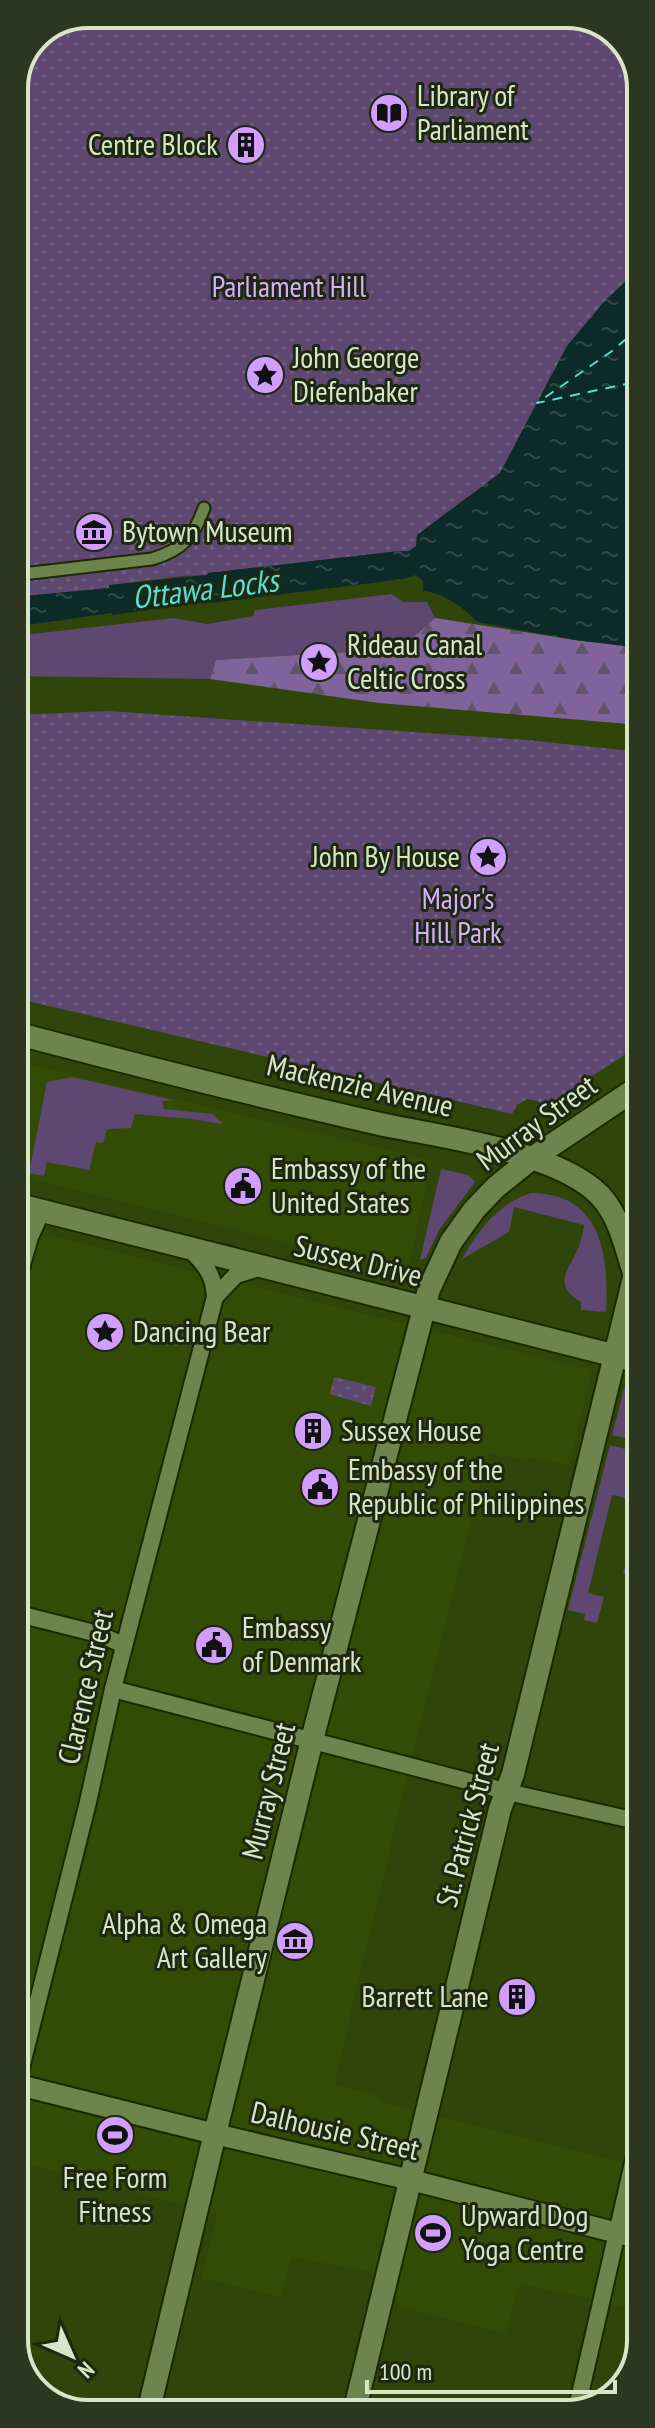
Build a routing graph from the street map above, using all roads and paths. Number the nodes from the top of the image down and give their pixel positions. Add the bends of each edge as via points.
1 (204, 508) dead end
2 (28, 573) edge
3 (28, 1036) edge
4 (627, 1095) edge
5 (531, 1159) junction
6 (28, 1207) edge
7 (42, 1211) junction
8 (28, 1244) edge
9 (627, 1246) edge
10 (190, 1249) junction
11 (262, 1267) junction
12 (215, 1297) junction
13 (423, 1309) junction
14 (627, 1310) edge
15 (614, 1355) junction
16 (627, 1358) edge
17 (28, 1616) edge
18 (124, 1645) junction
19 (113, 1689) junction
20 (312, 1740) junction
21 (507, 1791) junction
22 (627, 1819) edge
23 (28, 2039) edge
24 (28, 2089) edge
25 (215, 2134) junction
26 (411, 2180) junction
27 (627, 2187) edge
28 (616, 2233) junction
29 (627, 2236) edge
30 (579, 2399) edge
31 (151, 2400) edge
32 (357, 2400) edge

1 - 2 street via 191,535 164,556
3 - 5 main road, Mackenzie Avenue
4 - 5 main road, Murray Street
5 - 9 main road, Mackenzie Avenue via 596,1191
5 - 13 main road, Murray Street via 463,1224
6 - 7 main road, Sussex Drive
7 - 8 street
7 - 10 main road, Sussex Drive
10 - 11 main road, Sussex Drive
10 - 12 street via 212,1276
11 - 12 street via 236,1275
11 - 13 main road, Sussex Drive
12 - 18 street, Clarence Street
13 - 15 main road, Sussex Drive
13 - 20 main road, Murray Street
14 - 15 main road, St. Patrick Street
15 - 16 main road, Sussex Drive
15 - 21 main road, St. Patrick Street
17 - 18 street
18 - 19 street, Clarence Street
19 - 20 street
19 - 23 street, Clarence Street
20 - 21 street
20 - 25 main road, Murray Street
21 - 22 street
21 - 26 main road, St. Patrick Street
24 - 25 street, Dalhousie Street
25 - 26 street, Dalhousie Street
25 - 31 main road, Murray Street
26 - 28 street, Dalhousie Street
26 - 32 main road, St. Patrick Street
27 - 28 street
28 - 29 street, Dalhousie Street
28 - 30 street

